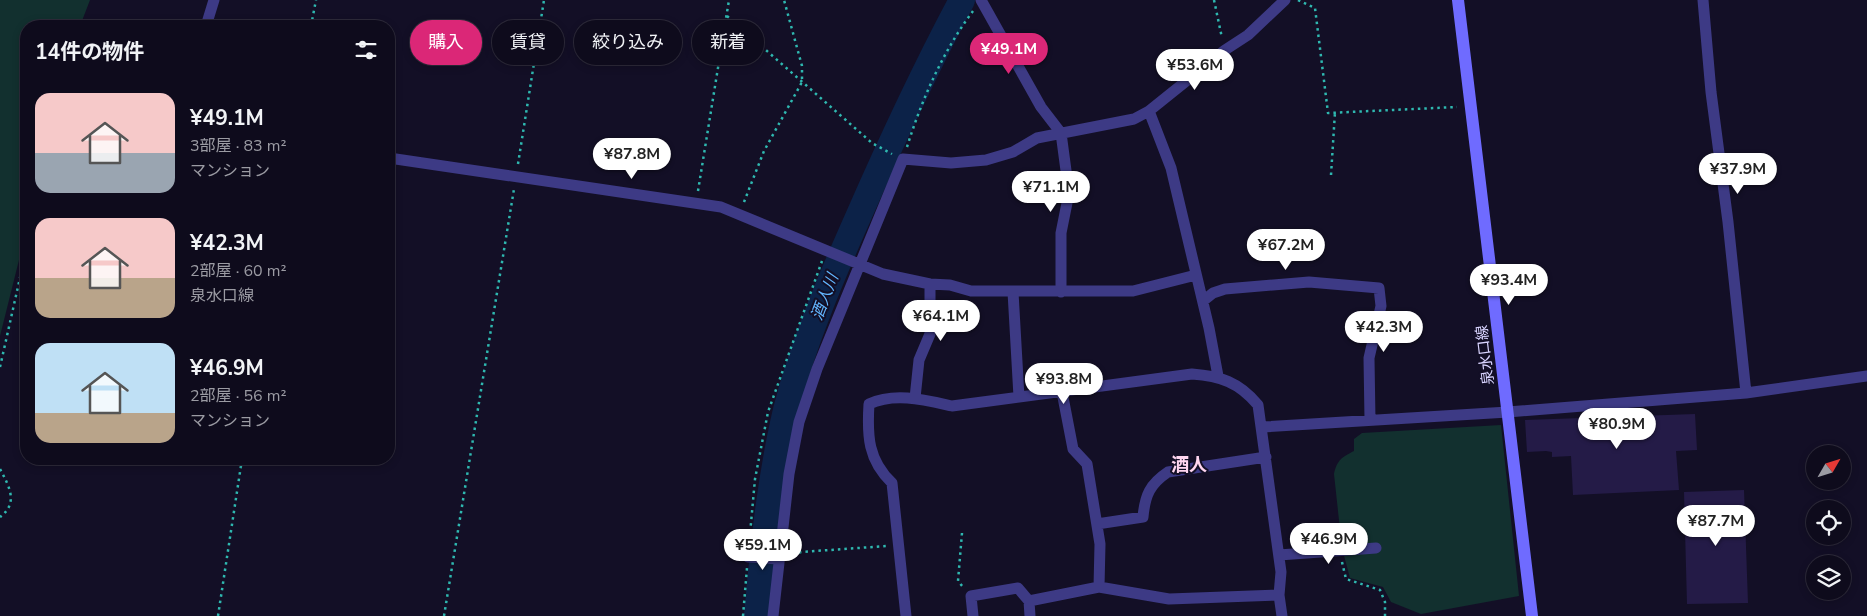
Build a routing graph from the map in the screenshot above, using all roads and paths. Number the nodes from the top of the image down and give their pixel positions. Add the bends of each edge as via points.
1 (214, 0) edge
2 (316, 0) edge
3 (544, 0) edge
4 (729, 0) edge
5 (784, 0) edge
6 (1214, 0) edge
7 (1285, 0) edge
8 (1298, 0) edge
9 (1458, 0) edge
10 (1703, 0) edge
11 (978, 3) edge
12 (727, 16) junction
13 (208, 20) edge
14 (312, 20) edge
15 (1225, 50) junction
16 (802, 82) junction
17 (1471, 106) junction
18 (1149, 111) junction
19 (1335, 112) junction
20 (1062, 133) junction
21 (395, 159) edge
22 (903, 159) junction
23 (1331, 175) dead end
24 (516, 176) junction
25 (696, 203) junction
26 (739, 213) junction
27 (826, 251) junction
28 (858, 266) junction
29 (1196, 275) junction
30 (20, 278) edge
31 (930, 284) junction
32 (1013, 292) junction
33 (1061, 292) junction
34 (1203, 301) junction
35 (0, 367) edge
36 (1218, 376) junction
37 (1867, 376) edge
38 (1062, 392) junction
39 (1746, 393) junction
40 (1019, 396) junction
41 (915, 398) junction
42 (1508, 412) junction
43 (1370, 420) junction
44 (1262, 426) junction
45 (1266, 457) junction
46 (241, 465) edge
47 (0, 469) edge
48 (0, 516) edge
49 (1097, 524) junction
50 (962, 533) dead end
51 (899, 545) junction
52 (1376, 548) dead end
53 (1340, 551) junction
54 (1279, 556) junction
55 (748, 557) junction
56 (779, 559) junction
57 (1098, 587) junction
58 (971, 596) junction
59 (1279, 596) junction
60 (1029, 601) junction
61 (218, 616) edge
62 (444, 616) edge
63 (449, 616) edge
64 (743, 616) edge
65 (773, 616) edge
66 (906, 616) edge
67 (973, 616) edge
68 (1030, 616) edge
69 (1282, 616) edge
70 (1385, 616) edge
71 (1532, 616) edge

1 - 13 street
2 - 14 path
3 - 24 path
4 - 12 path
5 - 16 path via 802,66
6 - 15 path
7 - 15 street via 1248,35
8 - 19 path via 1315,8 1328,113
9 - 17 main road, 泉水口線
10 - 39 street
11 - 20 street via 1041,107
11 - 22 path via 961,27 919,108
12 - 16 path
12 - 25 path
15 - 18 street
16 - 22 path via 872,143
16 - 26 path via 764,151
17 - 19 path
17 - 42 main road, 泉水口線
18 - 20 street via 1134,119
18 - 29 street via 1171,168
19 - 23 path
20 - 22 street via 1037,138 1013,152 986,160 951,163
20 - 33 street via 1069,194 1060,233
21 - 24 street
22 - 28 street
24 - 25 street
24 - 62 path
25 - 26 street
26 - 27 street
27 - 28 street
27 - 55 path via 768,412 755,479
28 - 31 street
28 - 56 street via 799,422
29 - 33 street via 1133,291
29 - 34 street
30 - 35 path
31 - 32 street via 972,291
31 - 41 street via 930,334 918,360
32 - 33 street
32 - 40 street
34 - 36 street
34 - 43 street via 1224,289 1309,282 1379,288 1381,306 1369,358
36 - 38 street via 1192,374
36 - 44 street via 1246,391 1258,405
37 - 39 street
38 - 40 street
38 - 49 street via 1073,449 1087,464
39 - 42 street
40 - 41 street via 952,406
41 - 51 street via 880,399 869,404 868,430 872,455 880,472 892,483
42 - 43 street
42 - 71 main road, 泉水口線
43 - 44 street
44 - 45 street
45 - 49 street via 1168,472 1154,481 1144,505 1143,517
45 - 54 street
46 - 61 path
47 - 48 path via 12,498 9,508
49 - 57 street via 1100,544
50 - 58 path via 958,581
51 - 56 path via 801,552
51 - 66 street
52 - 53 street
53 - 54 street
53 - 70 path via 1346,579 1380,590 1385,602
54 - 59 street
55 - 56 street
55 - 64 path
56 - 65 street
57 - 59 street via 1169,599
57 - 60 street
58 - 60 street via 1018,588
58 - 67 street
59 - 69 street
60 - 68 street
62 - 63 path

